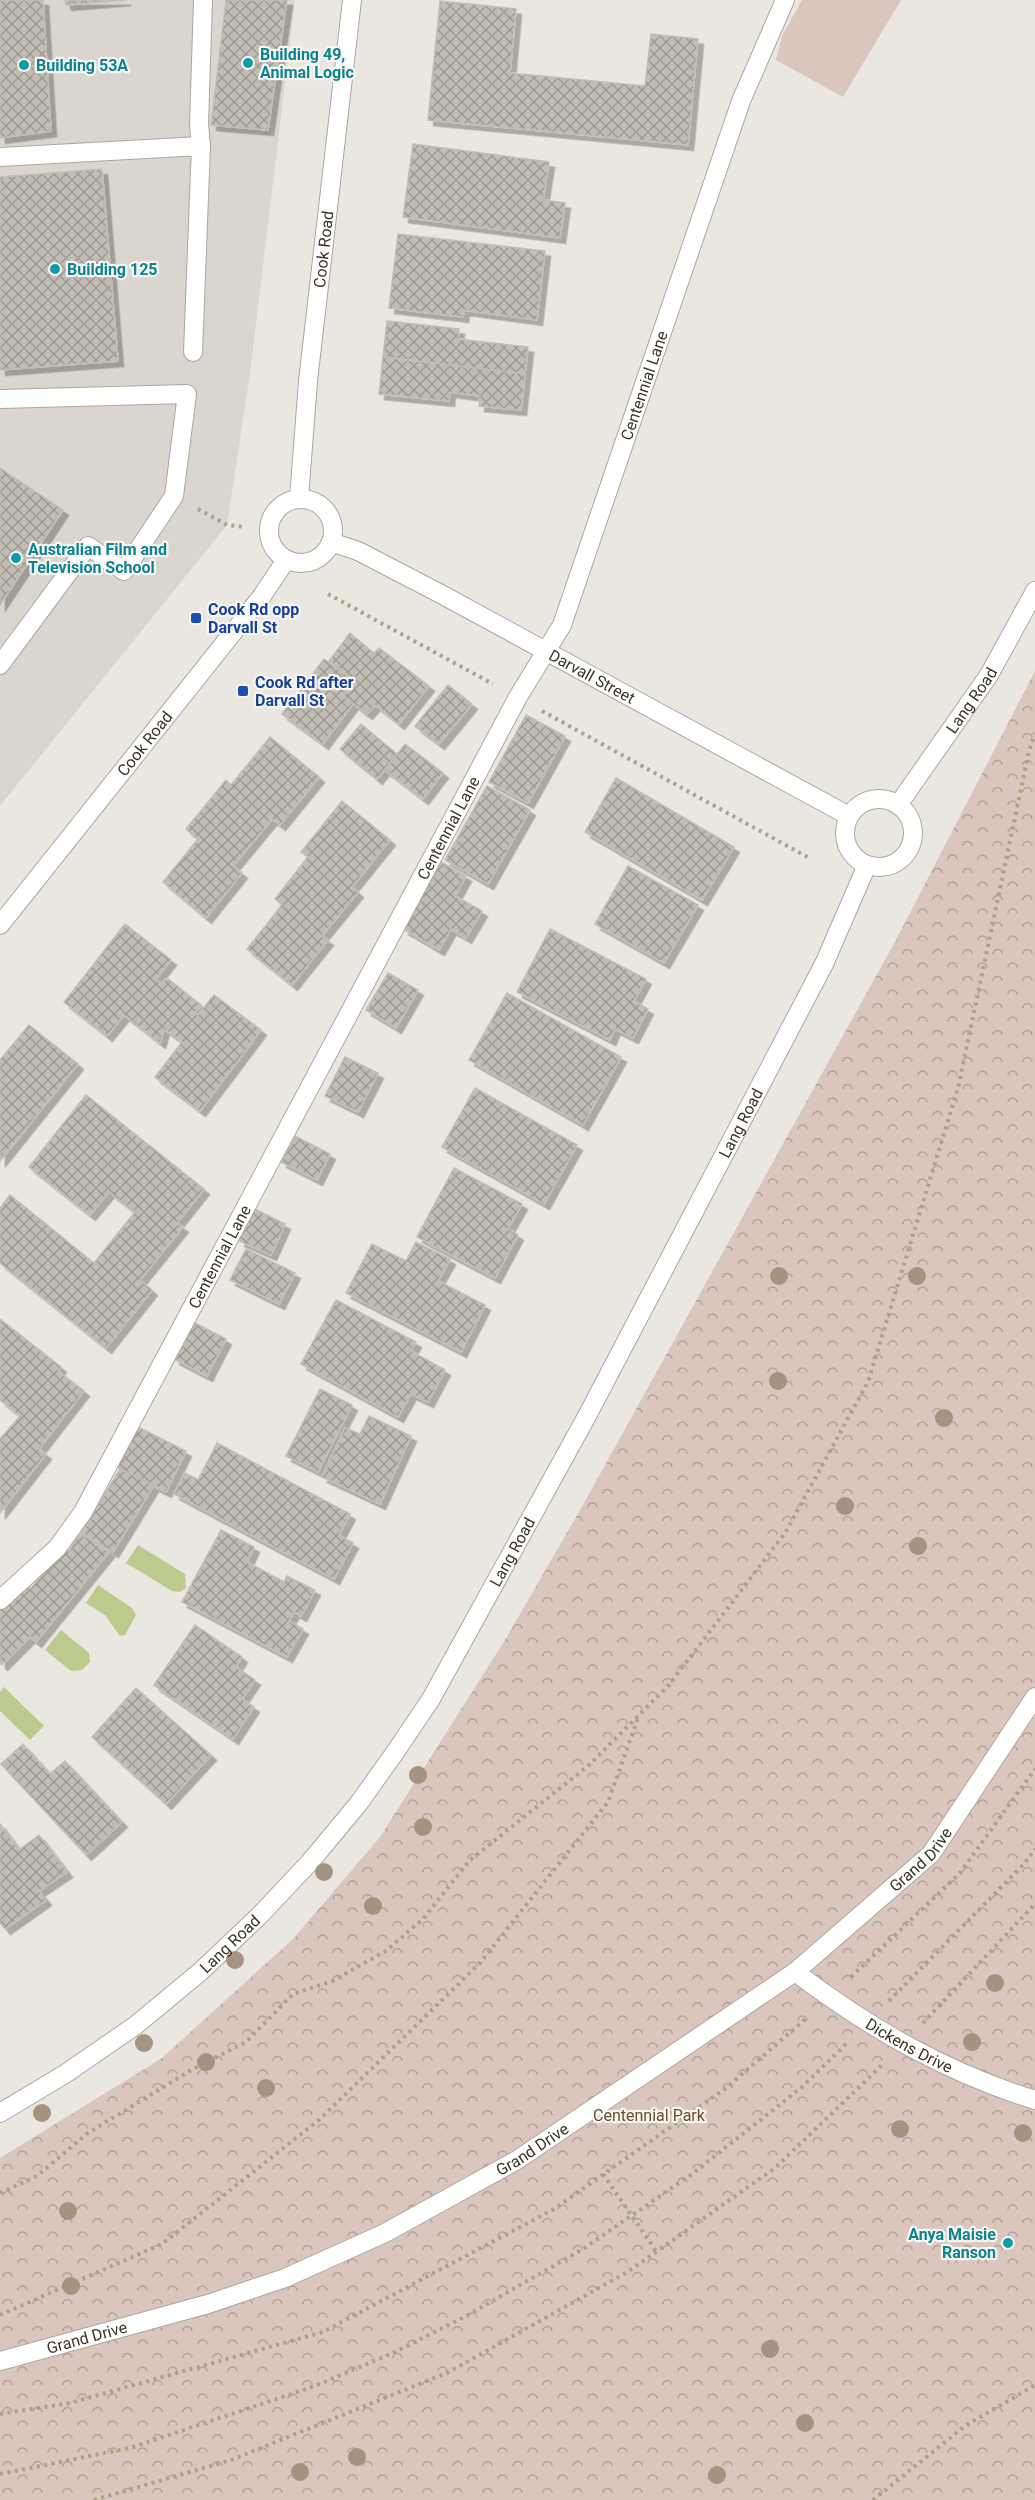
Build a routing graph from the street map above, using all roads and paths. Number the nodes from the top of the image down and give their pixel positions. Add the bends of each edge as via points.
1 (203, 0) edge
2 (352, 0) edge
3 (785, 0) edge
4 (201, 146) junction
5 (0, 157) edge
6 (193, 352) dead end
7 (0, 399) edge
8 (174, 496) junction
9 (299, 498) junction
10 (245, 527) dead end
11 (331, 542) junction
12 (286, 560) junction
13 (1035, 591) edge
14 (328, 594) dead end
15 (545, 651) junction
16 (0, 665) edge
17 (518, 697) junction
18 (1035, 733) edge
19 (898, 805) junction
20 (849, 816) junction
21 (811, 859) dead end
22 (867, 865) junction
23 (0, 925) edge
24 (0, 1600) edge
25 (1035, 1697) edge
26 (639, 1715) junction
27 (1035, 1849) edge
28 (1035, 1904) edge
29 (795, 1972) junction
30 (868, 2023) junction
31 (904, 2044) junction
32 (1035, 2100) edge
33 (0, 2112) edge
34 (603, 2174) dead end
35 (0, 2193) edge
36 (631, 2216) junction
37 (656, 2251) junction
38 (0, 2315) edge
39 (0, 2361) edge
40 (1035, 2385) edge
41 (0, 2474) edge
42 (94, 2500) edge
43 (873, 2500) edge

1 - 4 street
2 - 9 street, Cook Road via 308,381
3 - 15 street, Centennial Lane via 741,101 562,625
4 - 5 street
4 - 6 street
7 - 8 street via 186,394
8 - 10 path via 227,525
8 - 16 street via 124,571 88,546
9 - 11 street via 317,503 330,515
9 - 12 street via 280,507 269,524 272,545
11 - 12 street via 318,559 307,563
11 - 15 street, Darvall Street via 358,551
12 - 23 street, Cook Road via 262,596
13 - 19 street, Lang Road via 989,675
14 - 17 path
15 - 17 street, Centennial Lane
15 - 20 street, Darvall Street
17 - 21 path
17 - 24 street, Centennial Lane via 83,1512 57,1548
18 - 26 path via 958,1088 868,1382 785,1533 669,1685
19 - 20 street via 877,799 866,801
19 - 22 street via 911,822 912,843 889,866
20 - 22 street via 845,825 847,845 851,854
22 - 33 street, Lang Road via 824,964 587,1416 431,1699 396,1751 310,1862 200,1972 136,2025 65,2074
25 - 29 street, Grand Drive via 931,1854
26 - 35 path via 588,1766 470,1860 423,1919 387,1950 333,1981 293,1994 246,2042 193,2069 88,2133 37,2176
26 - 38 path via 608,1802 601,1811 480,1963 319,2120 162,2244
27 - 30 path
28 - 31 path
29 - 30 street, Dickens Drive
29 - 39 street, Grand Drive via 517,2160 385,2233 285,2278 219,2300
30 - 31 street, Dickens Drive
30 - 36 path via 801,2088 692,2174
31 - 32 street, Dickens Drive via 937,2064 986,2085
31 - 37 path via 775,2169
34 - 36 path
36 - 37 path
36 - 41 path via 583,2249 466,2316 315,2386 130,2448
37 - 42 path via 629,2271 449,2372 231,2460
40 - 43 path via 966,2426

